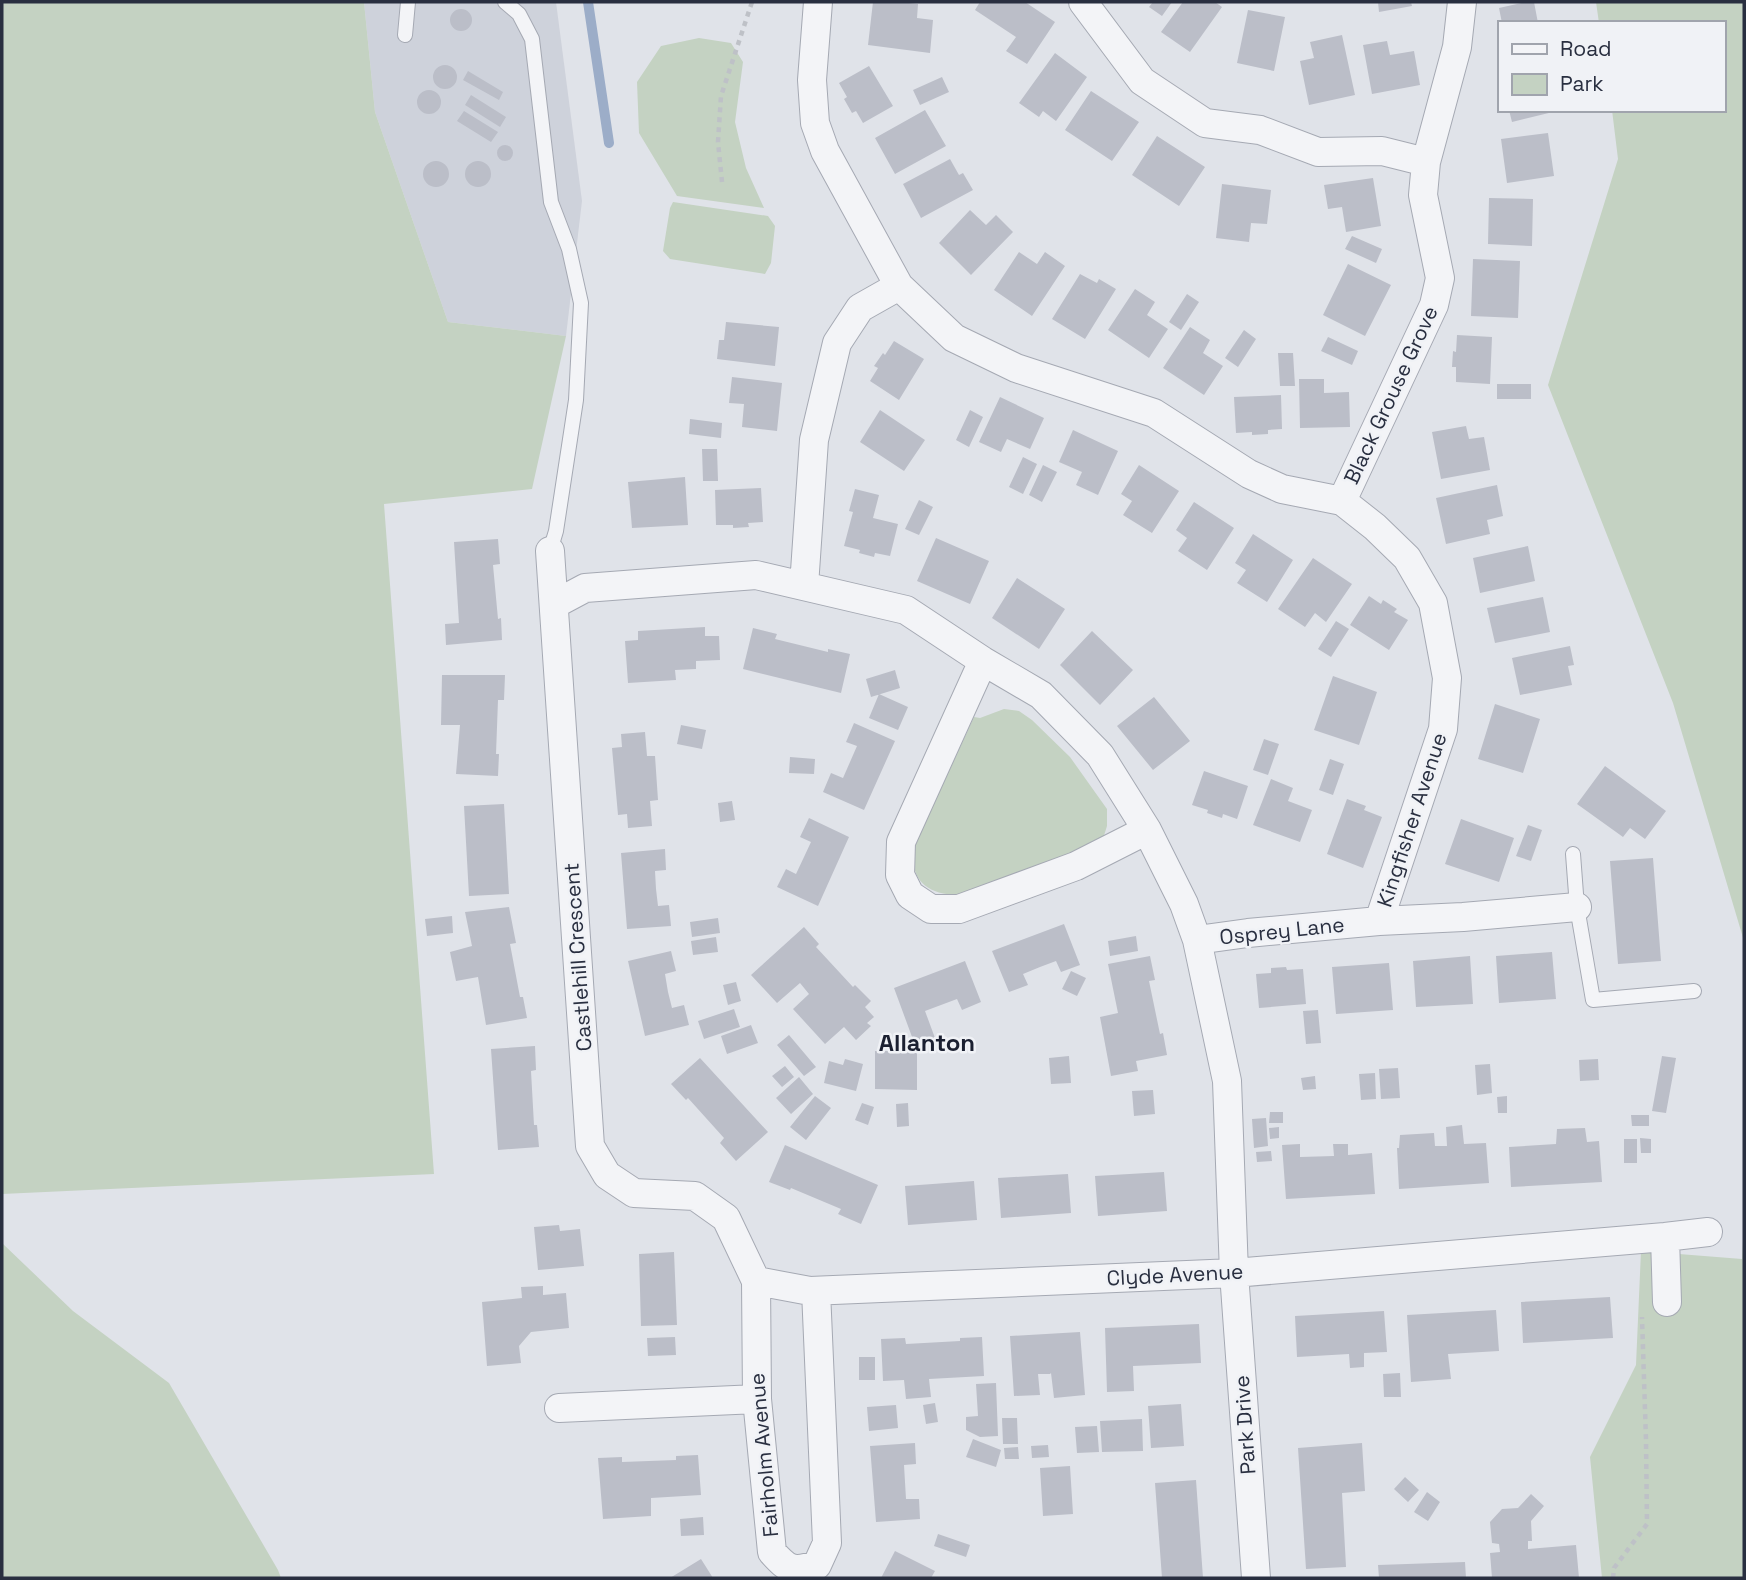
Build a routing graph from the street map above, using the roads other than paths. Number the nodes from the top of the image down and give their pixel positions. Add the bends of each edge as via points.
1 (408, 2) edge
2 (505, 2) edge
3 (818, 2) edge
4 (1083, 2) edge
5 (1462, 2) edge
6 (405, 35) dead end
7 (1426, 162) junction
8 (899, 286) junction
9 (1342, 501) junction
10 (551, 551) joint
11 (804, 586) junction
12 (555, 604) junction
13 (983, 661) junction
14 (1147, 830) junction
15 (1573, 853) dead end
16 (1577, 907) junction
17 (1379, 921) junction
18 (1197, 940) junction
19 (1694, 991) dead end
20 (1708, 1232) dead end
21 (1665, 1237) junction
22 (1234, 1273) junction
23 (756, 1281) junction
24 (816, 1291) junction
25 (1654, 1304) road end
26 (757, 1399) junction
27 (559, 1408) dead end
28 (1256, 1578) edge

1 - 6 lane
2 - 10 lane via 519,14 533,39 551,202 569,249 581,303 576,400
3 - 8 street, Kingfisher Avenue via 812,80 815,123 825,151
4 - 7 street via 1142,81 1205,123 1260,130 1318,152 1382,150
5 - 7 street, Black Grouse Grove via 1457,47
7 - 9 street, Black Grouse Grove via 1423,195 1440,278 1434,305
8 - 9 street, Kingfisher Avenue via 954,338 1016,368 1154,413 1249,474 1282,489
8 - 11 street via 860,308 837,343 814,440
9 - 17 street, Kingfisher Avenue via 1407,558 1433,603 1447,678 1443,729
10 - 12 street, Castlehill Crescent
11 - 12 street via 756,575 585,588
11 - 13 street via 906,610
12 - 23 street, Castlehill Crescent via 590,1146 607,1175 635,1193 695,1196 726,1218
13 - 14 street via 1041,695 1100,755
13 - 14 street via 901,842 900,875 910,895 931,909 959,909 1076,866
14 - 18 street
15 - 16 lane
16 - 17 street, Osprey Lane
16 - 19 lane via 1593,1000
17 - 18 street, Osprey Lane
18 - 22 street via 1227,1081
20 - 21 street, Clyde Avenue
21 - 22 street, Clyde Avenue
21 - 25 street
22 - 24 street, Clyde Avenue
22 - 28 street, Park Drive
23 - 24 street, Clyde Avenue
23 - 26 street, Fairholm Avenue
24 - 26 street, Fairholm Avenue via 827,1543 817,1565 797,1571 772,1552
26 - 27 street

